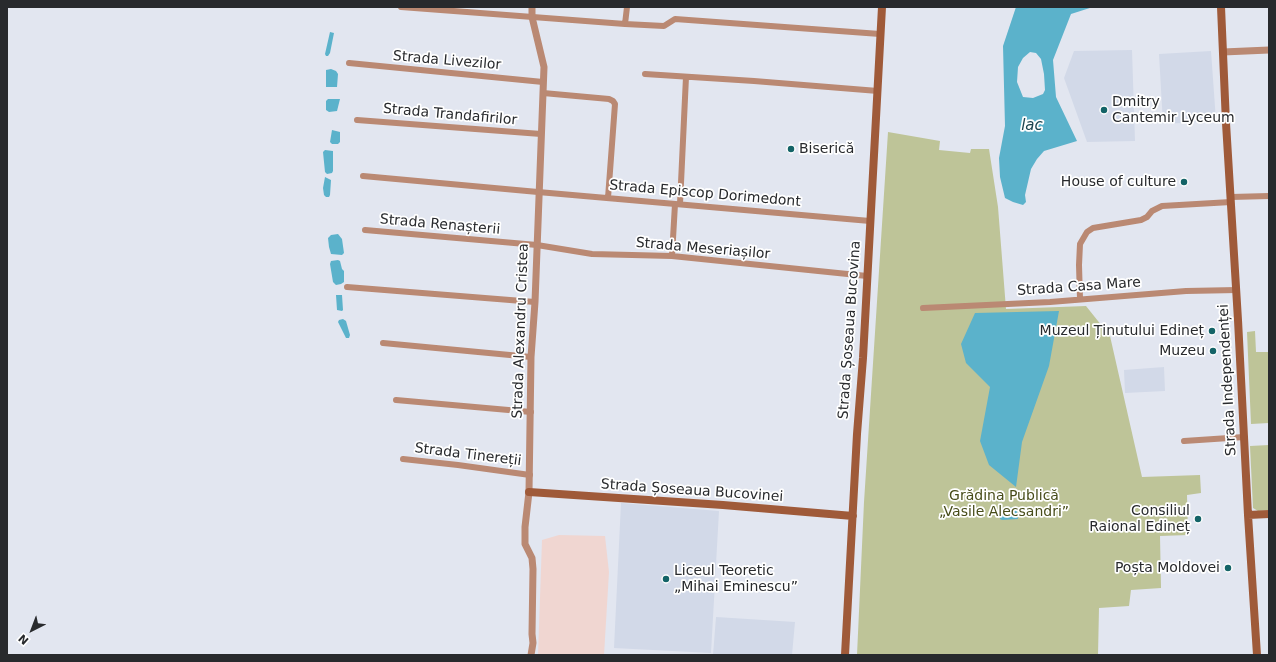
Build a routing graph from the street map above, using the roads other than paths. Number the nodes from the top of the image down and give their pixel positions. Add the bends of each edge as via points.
1 (401, 7) edge
2 (532, 7) edge
3 (627, 7) edge
4 (882, 7) edge
5 (1221, 7) edge
6 (532, 17) junction
7 (625, 24) junction
8 (880, 34) junction
9 (1269, 50) edge
10 (1223, 52) junction
11 (349, 63) dead end
12 (645, 74) dead end
13 (686, 77) junction
14 (543, 82) junction
15 (878, 91) junction
16 (543, 93) junction
17 (357, 120) dead end
18 (541, 134) junction
19 (363, 176) dead end
20 (538, 192) junction
21 (1269, 196) edge
22 (608, 198) junction
23 (1231, 200) junction
24 (678, 204) junction
25 (870, 220) junction
26 (365, 230) dead end
27 (537, 245) junction
28 (672, 256) junction
29 (867, 276) junction
30 (347, 287) dead end
31 (1237, 290) junction
32 (1080, 299) junction
33 (535, 302) junction
34 (923, 308) dead end
35 (383, 343) dead end
36 (531, 357) junction
37 (396, 400) dead end
38 (531, 412) junction
39 (1244, 437) junction
40 (1184, 441) dead end
41 (403, 459) dead end
42 (530, 475) junction
43 (529, 492) junction
44 (1269, 514) edge
45 (1248, 515) junction
46 (853, 516) junction
47 (531, 655) edge
48 (846, 655) edge
49 (1257, 655) edge

1 - 6 street
2 - 6 street, Strada Alexandru Cristea
3 - 7 street
4 - 8 main road, Strada Șoseaua Bucovina
5 - 10 main road, Strada Independenței
6 - 7 street
6 - 14 street, Strada Alexandru Cristea via 544,67
7 - 8 street via 664,26 675,19
8 - 15 main road, Strada Șoseaua Bucovina
9 - 10 street
10 - 23 main road, Strada Independenței
11 - 14 street, Strada Livezilor
12 - 13 street
13 - 15 street
13 - 24 street
14 - 16 street, Strada Alexandru Cristea
15 - 25 main road, Strada Șoseaua Bucovina
16 - 18 street, Strada Alexandru Cristea
16 - 22 street via 609,99 615,104
17 - 18 street, Strada Trandafirilor
18 - 20 street, Strada Alexandru Cristea
19 - 20 street, Strada Episcop Dorimedont
20 - 22 street, Strada Episcop Dorimedont
20 - 27 street, Strada Alexandru Cristea
21 - 23 street
22 - 24 street, Strada Episcop Dorimedont
23 - 31 main road, Strada Independenței
23 - 32 street via 1162,206 1141,220 1093,228 1087,232 1080,244
24 - 25 street, Strada Episcop Dorimedont
24 - 28 street
25 - 29 main road, Strada Șoseaua Bucovina
26 - 27 street, Strada Renașterii
27 - 28 street, Strada Meseriașilor via 592,254
27 - 33 street, Strada Alexandru Cristea
28 - 29 street, Strada Meseriașilor
29 - 46 main road, Strada Șoseaua Bucovina
30 - 33 street
31 - 32 street, Strada Casa Mare
31 - 39 main road, Strada Independenței
32 - 34 street, Strada Casa Mare
33 - 36 street, Strada Alexandru Cristea
35 - 36 street
36 - 38 street, Strada Alexandru Cristea
37 - 38 street
38 - 42 street, Strada Alexandru Cristea
39 - 40 street
39 - 45 main road, Strada Independenței
41 - 42 street, Strada Tinereții
42 - 43 street, Strada Alexandru Cristea
43 - 46 main road, Strada Șoseaua Bucovinei
43 - 47 street, Strada Alexandru Cristea via 524,527 525,544 532,558 533,569
44 - 45 main road
45 - 49 main road, Strada Independenței
46 - 48 main road, Strada Șoseaua Bucovina

